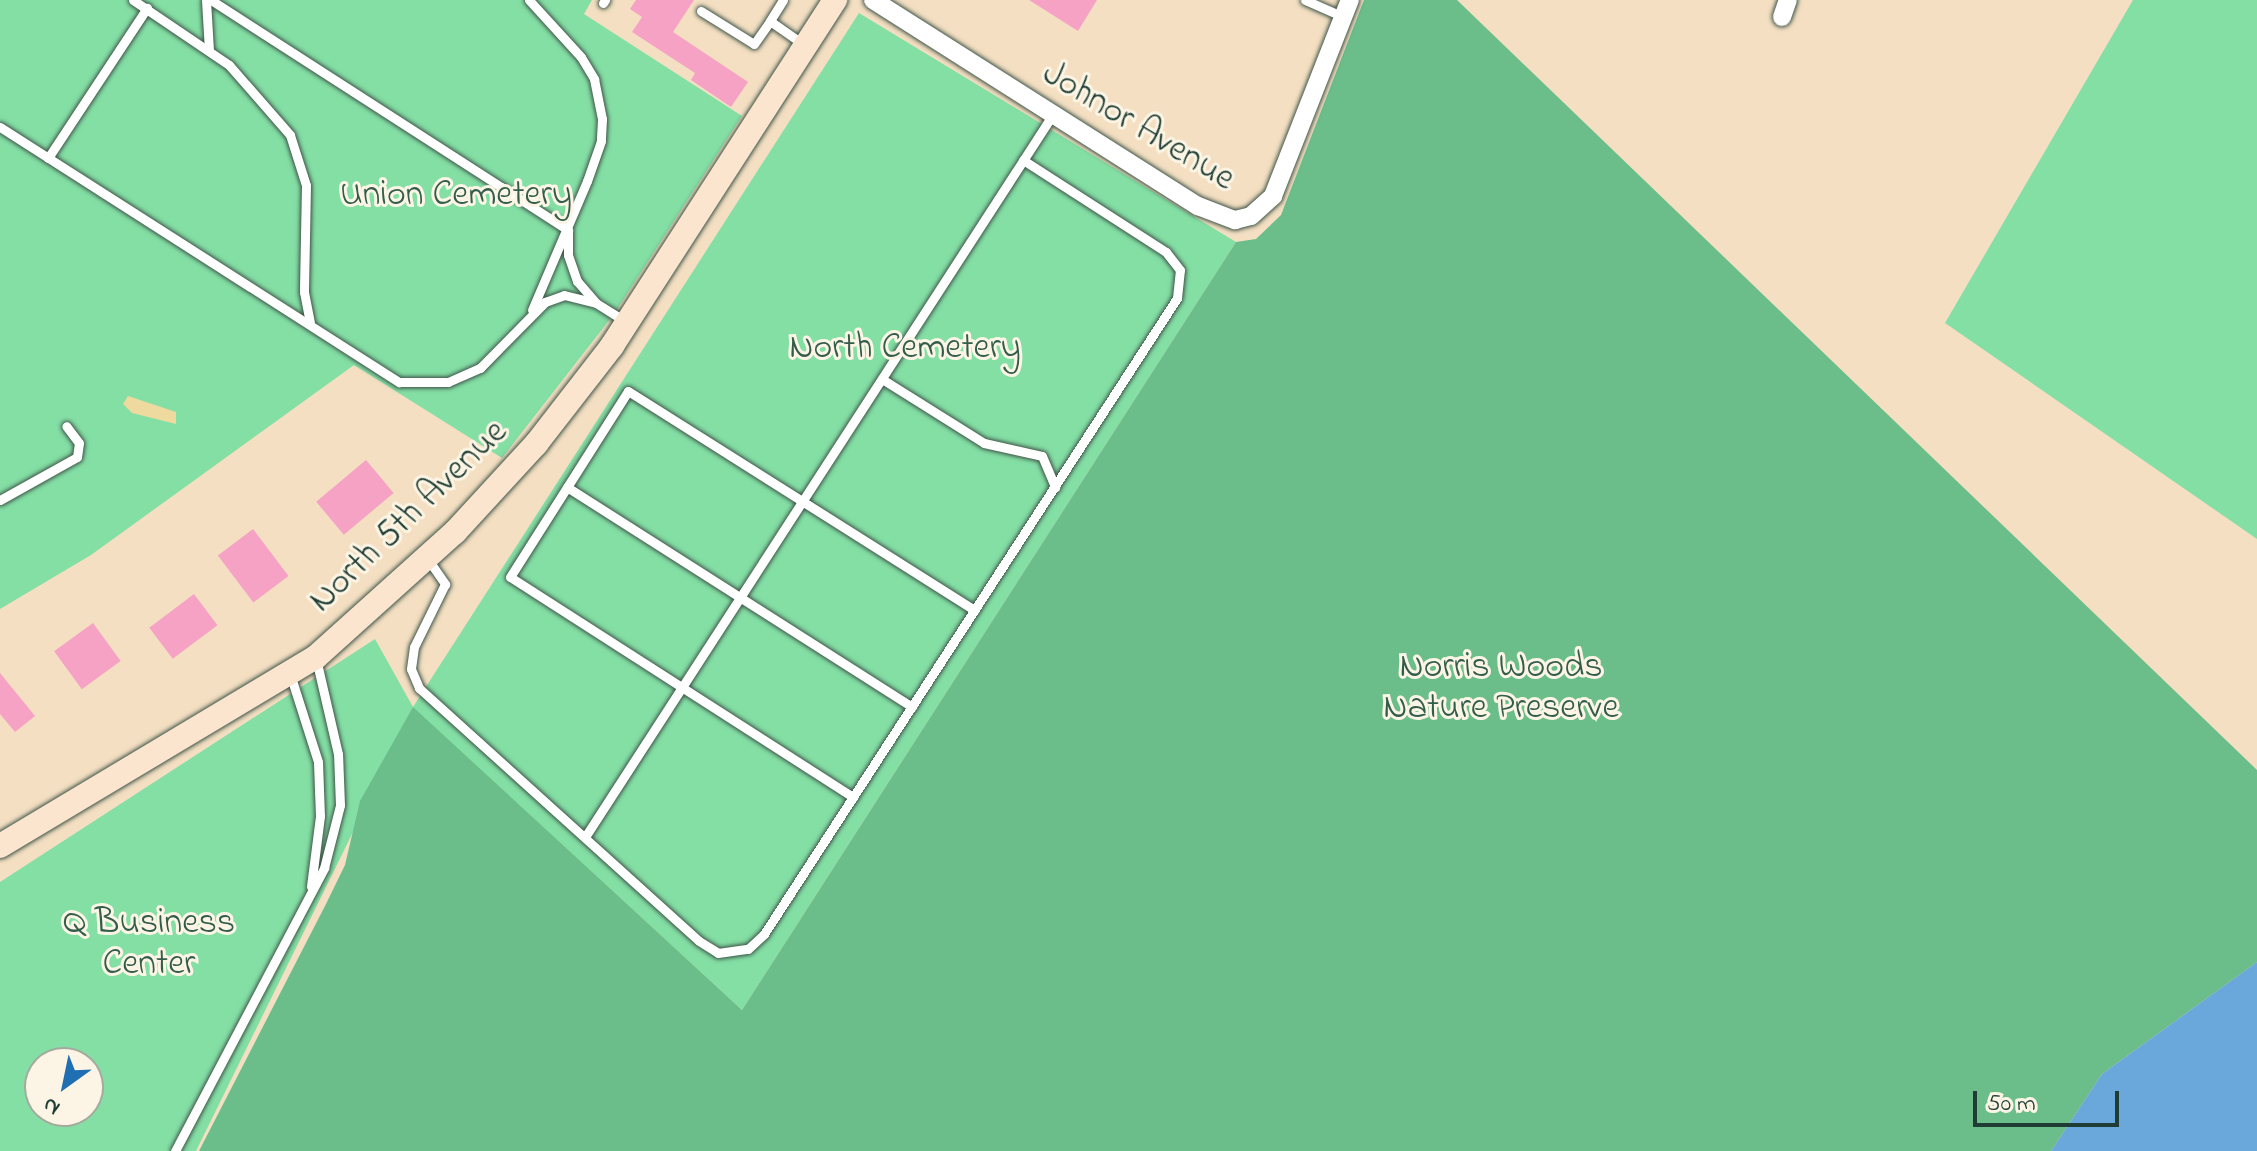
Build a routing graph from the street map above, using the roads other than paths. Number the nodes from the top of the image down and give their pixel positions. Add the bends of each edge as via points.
1 (133, 0) edge
2 (208, 0) edge
3 (529, 0) edge
4 (783, 0) edge
5 (835, 0) edge
6 (873, 0) edge
7 (1305, 0) edge
8 (147, 8) junction
9 (1347, 9) edge
10 (701, 11) dead end
11 (770, 21) junction
12 (806, 46) junction
13 (209, 50) junction
14 (1053, 114) junction
15 (0, 127) edge
16 (48, 158) junction
17 (1023, 160) junction
18 (568, 230) junction
19 (596, 303) junction
20 (532, 310) junction
21 (310, 322) junction
22 (627, 322) junction
23 (882, 379) junction
24 (66, 426) dead end
25 (567, 487) junction
26 (1055, 487) junction
27 (0, 500) edge
28 (803, 500) junction
29 (427, 558) junction
30 (740, 597) junction
31 (975, 610) junction
32 (316, 657) junction
33 (290, 673) junction
34 (683, 686) junction
35 (912, 707) junction
36 (853, 797) junction
37 (585, 837) junction
38 (0, 846) edge
39 (310, 894) junction
40 (175, 1151) edge

1 - 8 lane
2 - 13 lane
2 - 18 lane
3 - 18 lane via 574,46 599,98 601,141
4 - 11 lane
5 - 12 main road, North 5th Avenue
6 - 14 street, Johnor Avenue
7 - 9 lane
8 - 13 lane
8 - 16 lane
9 - 14 street, Johnor Avenue via 1280,181 1264,208 1251,216 1218,217
10 - 11 lane via 754,44
11 - 12 lane
12 - 22 main road, North 5th Avenue
13 - 21 lane via 279,118 303,166 304,292
14 - 17 lane
15 - 16 lane
16 - 21 lane
17 - 23 lane
17 - 26 lane via 1166,252 1180,270 1171,310
18 - 19 lane via 571,266
18 - 20 lane
19 - 20 lane via 564,295
19 - 22 lane
20 - 21 lane via 480,368 432,384 383,376 333,344
22 - 29 main road, North 5th Avenue via 536,444
23 - 26 lane via 984,443 1042,456
23 - 28 lane
24 - 27 lane via 79,443 77,457
25 - 28 lane via 628,391
25 - 30 lane
25 - 34 lane via 510,577
26 - 31 lane
28 - 30 lane
28 - 31 lane
29 - 32 main road, North 5th Avenue
29 - 37 lane via 443,578 445,590 414,647 414,680
30 - 34 lane
30 - 35 lane
31 - 35 lane
32 - 33 main road, North 5th Avenue
32 - 39 lane via 338,754 340,805 324,868
33 - 38 main road, North 5th Avenue
33 - 39 lane via 318,762 320,816
34 - 36 lane
34 - 37 lane
35 - 36 lane
36 - 37 lane via 764,934 739,954 718,953 699,941
39 - 40 lane

